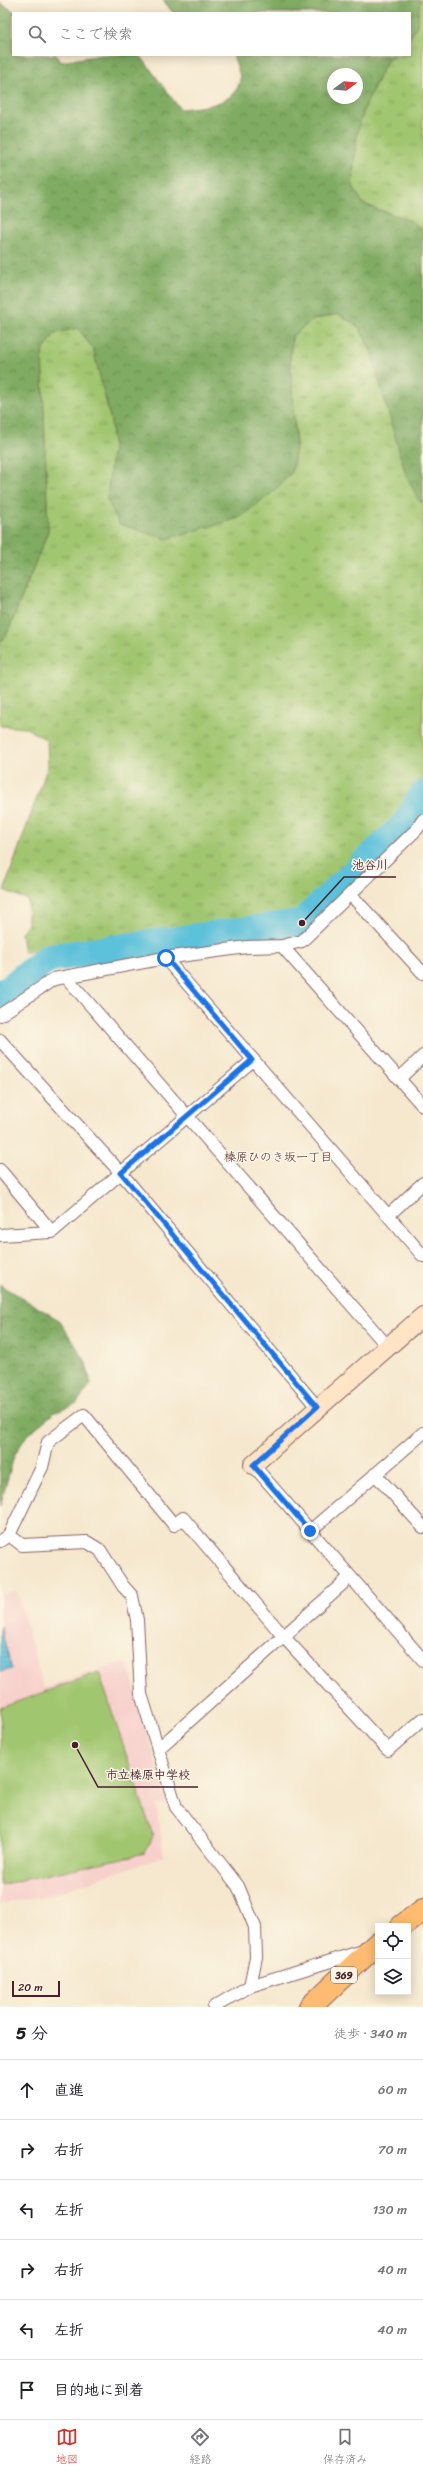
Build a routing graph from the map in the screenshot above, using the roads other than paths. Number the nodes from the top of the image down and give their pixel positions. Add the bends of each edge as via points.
1 (421, 828) edge
2 (351, 894) junction
3 (282, 946) junction
4 (166, 958) junction
5 (423, 973) edge
6 (66, 977) junction
7 (0, 1015) edge
8 (0, 1040) edge
9 (423, 1056) edge
10 (252, 1060) junction
11 (400, 1078) junction
12 (423, 1106) edge
13 (189, 1117) junction
14 (0, 1170) edge
15 (121, 1173) junction
16 (423, 1183) edge
17 (388, 1215) junction
18 (52, 1232) junction
19 (0, 1235) edge
20 (423, 1256) edge
21 (423, 1316) edge
22 (388, 1347) junction
23 (317, 1407) junction
24 (423, 1433) edge
25 (253, 1465) joint
26 (375, 1474) junction
27 (423, 1527) edge
28 (310, 1531) junction
29 (5, 1538) edge
30 (350, 1577) junction
31 (284, 1637) junction
32 (423, 1660) edge
33 (423, 1719) edge
34 (158, 1749) junction
35 (423, 1910) edge
36 (406, 1923) edge
37 (374, 1946) edge
38 (250, 1986) junction
39 (214, 2007) edge
40 (310, 2007) edge

1 - 2 street
2 - 3 street via 302,942
2 - 5 street
3 - 4 street via 247,947
3 - 11 street
4 - 6 street
4 - 10 street
6 - 7 street via 54,979
6 - 13 street
8 - 15 street
9 - 11 street
10 - 13 street
10 - 17 street
11 - 12 street
13 - 15 street
13 - 22 street
14 - 18 street
15 - 18 street
15 - 23 street
16 - 17 street
17 - 20 street
18 - 19 street
21 - 22 street
22 - 23 street
23 - 25 street
24 - 26 street
25 - 28 street
26 - 27 street
26 - 28 street
28 - 30 street
29 - 31 street via 42,1467 48,1442 84,1415 174,1526 183,1518
29 - 34 street via 22,1545 87,1542 100,1550 132,1596 137,1620 141,1694
30 - 31 street
30 - 32 street
31 - 33 street via 388,1750
31 - 34 street
34 - 38 street via 176,1807 238,1886 255,1927 256,1957
35 - 36 highway
37 - 38 street
37 - 40 highway, 369
38 - 39 street

